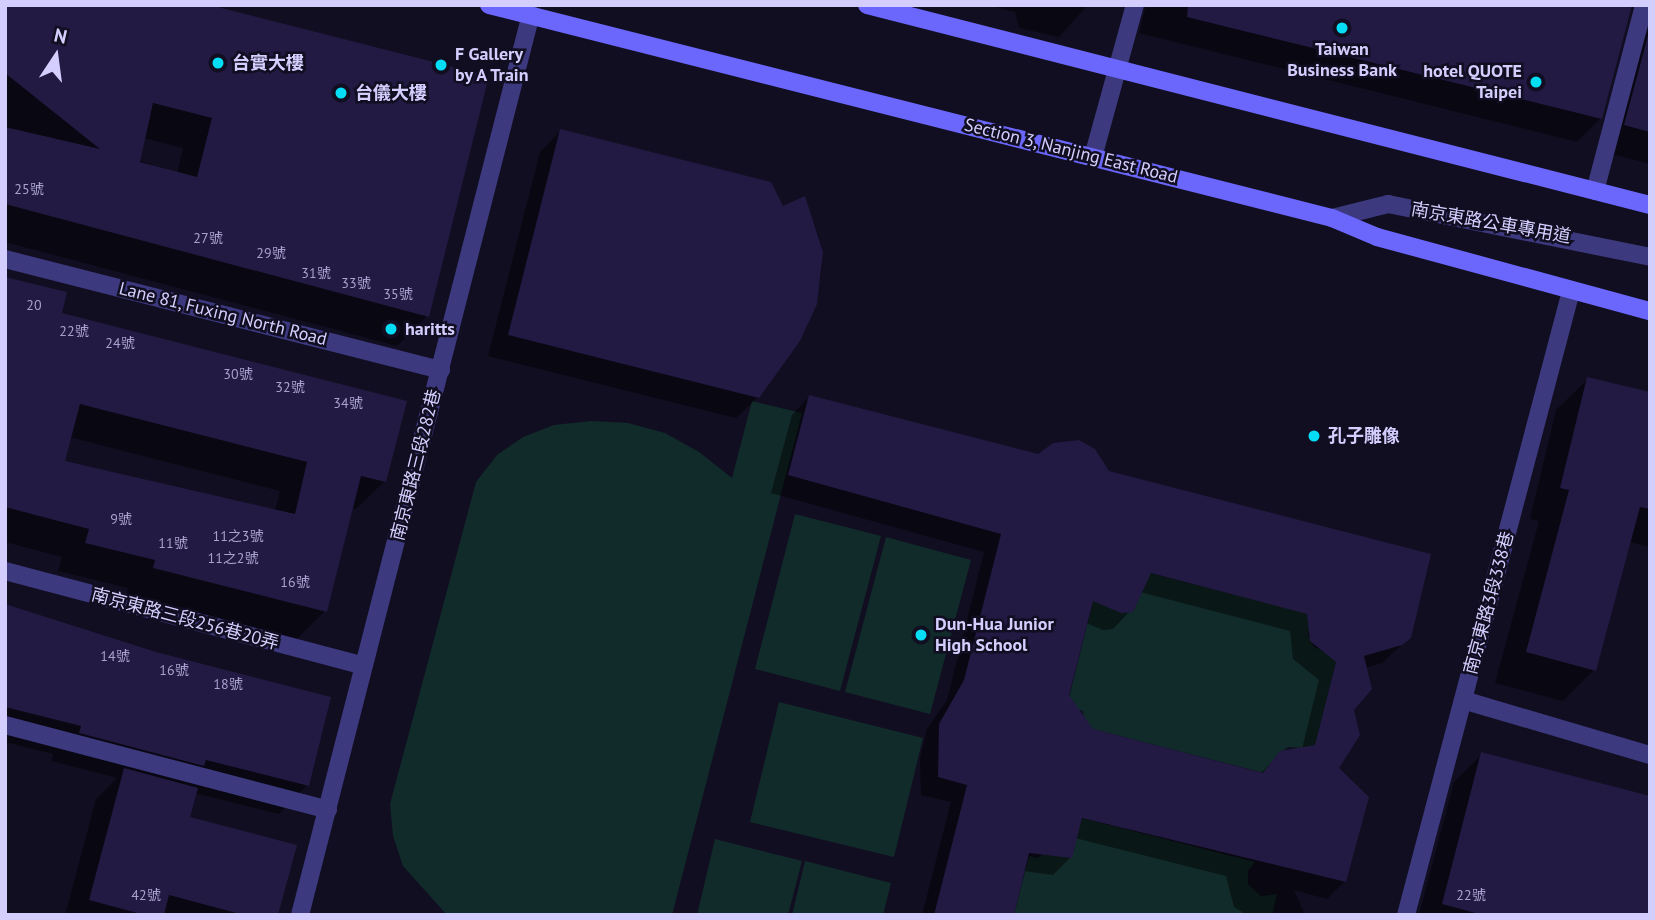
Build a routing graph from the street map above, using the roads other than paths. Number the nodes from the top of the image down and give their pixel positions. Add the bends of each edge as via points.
1 (489, 5) edge
2 (867, 5) edge
3 (1135, 5) edge
4 (1643, 5) edge
5 (531, 14) junction
6 (1118, 69) junction
7 (1093, 157) junction
8 (1595, 191) junction
9 (1650, 205) edge
10 (1332, 218) junction
11 (1650, 257) edge
12 (5, 259) edge
13 (1571, 290) junction
14 (1650, 311) edge
15 (440, 370) junction
16 (5, 571) edge
17 (364, 667) junction
18 (1464, 700) junction
19 (5, 724) edge
20 (1650, 755) edge
21 (328, 810) junction
22 (300, 915) edge
23 (1406, 915) edge

1 - 5 main road, Section 3, Nanjing East Road
2 - 6 main road
3 - 6 street
4 - 8 street
5 - 7 main road, Section 3, Nanjing East Road
5 - 15 street, 南京東路三段282巷
6 - 7 street
6 - 8 main road
7 - 10 main road, Section 3, Nanjing East Road
8 - 9 main road
10 - 11 street, 南京東路公車專用道 via 1388,204
10 - 13 main road, Section 3, Nanjing East Road via 1377,237
12 - 15 street, Lane 81, Fuxing North Road
13 - 14 main road, Section 3, Nanjing East Road
13 - 18 street, 南京東路3段338巷
15 - 17 street, 南京東路三段282巷
16 - 17 street, 南京東路三段256巷20弄
17 - 21 street, 南京東路三段282巷
18 - 20 street
18 - 23 street, 南京東路3段338巷
19 - 21 street
21 - 22 street, 南京東路三段282巷

